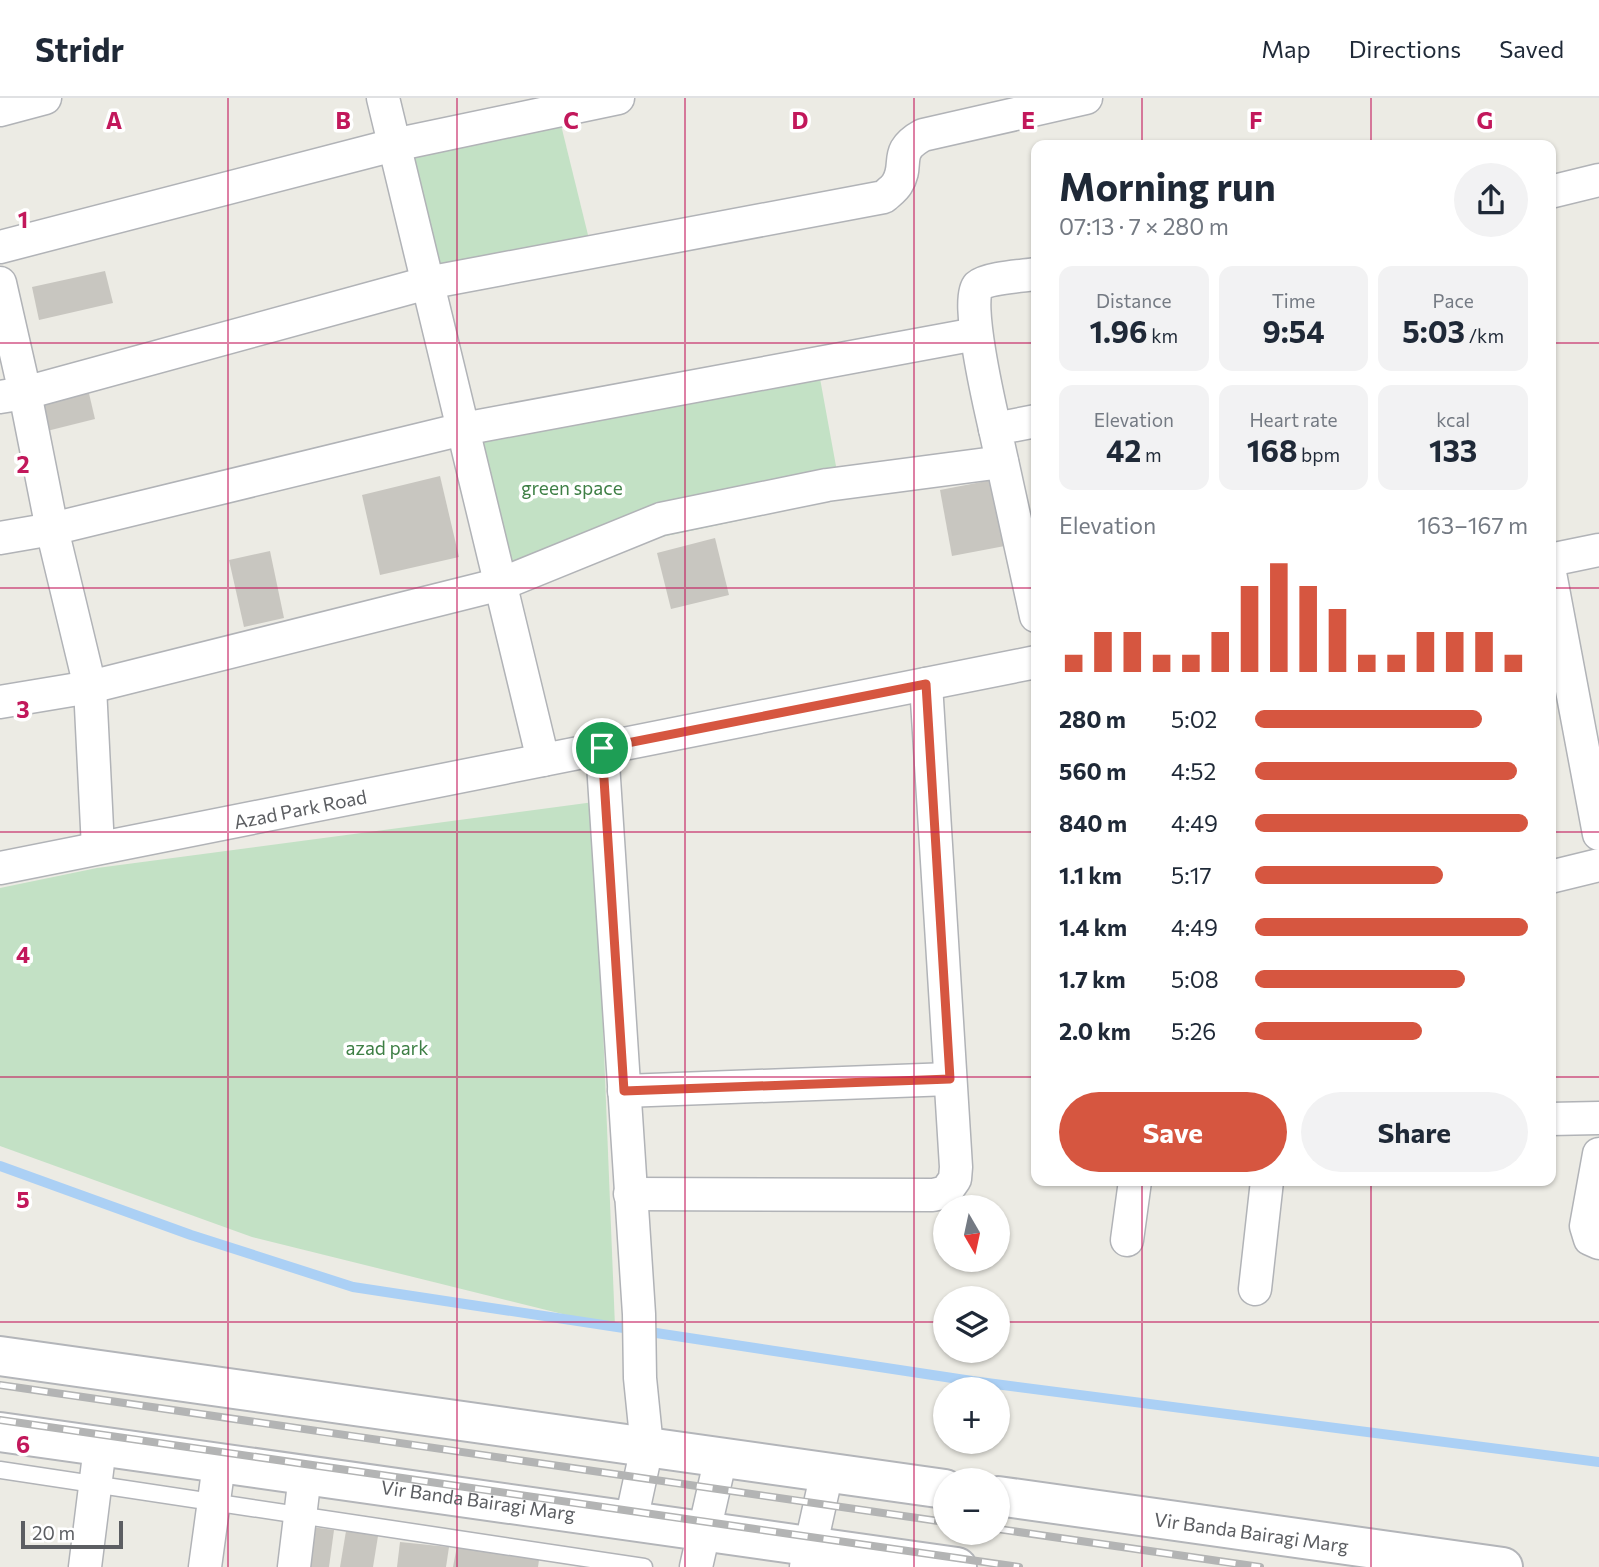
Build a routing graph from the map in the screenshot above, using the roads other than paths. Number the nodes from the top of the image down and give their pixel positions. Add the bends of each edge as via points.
1 (46, 98) edge
2 (383, 98) edge
3 (618, 98) edge
4 (1086, 98) edge
5 (0, 110) edge
6 (394, 145) junction
7 (1599, 180) edge
8 (1556, 191) edge
9 (0, 247) edge
10 (1031, 275) edge
11 (0, 283) edge
12 (427, 283) junction
13 (976, 334) junction
14 (13, 395) edge
15 (1031, 422) edge
16 (463, 429) junction
17 (995, 429) junction
18 (1002, 462) junction
19 (52, 529) junction
20 (0, 538) edge
21 (1599, 550) edge
22 (1556, 559) edge
23 (501, 584) junction
24 (1031, 593) edge
25 (1556, 605) edge
26 (1031, 663) edge
27 (926, 684) junction
28 (90, 687) junction
29 (0, 702) edge
30 (602, 748) junction
31 (543, 760) junction
32 (1599, 834) edge
33 (98, 848) junction
34 (1599, 865) edge
35 (0, 868) edge
36 (1556, 876) edge
37 (950, 1079) junction
38 (624, 1091) junction
39 (1599, 1118) edge
40 (1556, 1119) edge
41 (1599, 1154) edge
42 (1134, 1186) edge
43 (1266, 1186) edge
44 (630, 1194) junction
45 (1127, 1240) dead end
46 (1599, 1243) edge
47 (1255, 1289) dead end
48 (0, 1356) edge
49 (0, 1432) edge
50 (100, 1447) junction
51 (647, 1447) junction
52 (721, 1457) junction
53 (219, 1464) junction
54 (0, 1470) edge
55 (827, 1472) junction
56 (305, 1475) junction
57 (95, 1484) junction
58 (933, 1487) edge
59 (1010, 1498) edge
60 (214, 1502) junction
61 (300, 1515) junction
62 (631, 1521) junction
63 (700, 1549) edge
64 (809, 1557) edge
65 (85, 1567) edge
66 (205, 1567) edge
67 (294, 1567) edge
68 (644, 1567) edge
69 (957, 1567) edge
70 (1503, 1567) edge

1 - 5 street
2 - 6 street
3 - 6 street
4 - 12 street via 923,135 904,150 898,183 884,197
6 - 9 street
6 - 12 street
7 - 8 street
10 - 13 street via 984,282 976,288
11 - 14 street
12 - 14 street
12 - 16 street
13 - 16 street
13 - 17 street
14 - 19 street
15 - 17 street
16 - 19 street
16 - 23 street
17 - 18 street
18 - 23 street via 827,485 661,519
18 - 24 street
19 - 20 street
19 - 28 street
21 - 22 street
23 - 28 street
23 - 31 street
25 - 32 street
26 - 27 street, Azad Park Road
27 - 30 street, Azad Park Road
27 - 37 street
28 - 29 street
28 - 33 street
30 - 31 street, Azad Park Road
30 - 38 street
31 - 33 street, Azad Park Road
33 - 35 street, Azad Park Road
34 - 36 street
37 - 38 street
37 - 44 street via 956,1167 955,1179 946,1192
38 - 44 street
39 - 40 street
41 - 46 street via 1586,1226 1590,1239
42 - 45 street
43 - 47 street
44 - 51 street
48 - 51 main road
49 - 50 main road, Vir Banda Bairagi Marg
50 - 53 main road, Vir Banda Bairagi Marg
50 - 57 street
51 - 52 main road
51 - 62 street
52 - 55 main road
52 - 63 street
53 - 56 main road, Vir Banda Bairagi Marg
53 - 60 street
54 - 57 lane
55 - 58 main road
55 - 64 street
56 - 61 street
56 - 62 main road, Vir Banda Bairagi Marg
57 - 60 lane
57 - 65 street
59 - 70 main road, Vir Banda Bairagi Marg
60 - 61 lane
60 - 66 street
61 - 67 street
61 - 68 lane
62 - 63 main road, Vir Banda Bairagi Marg
63 - 64 main road, Vir Banda Bairagi Marg
64 - 69 main road, Vir Banda Bairagi Marg

